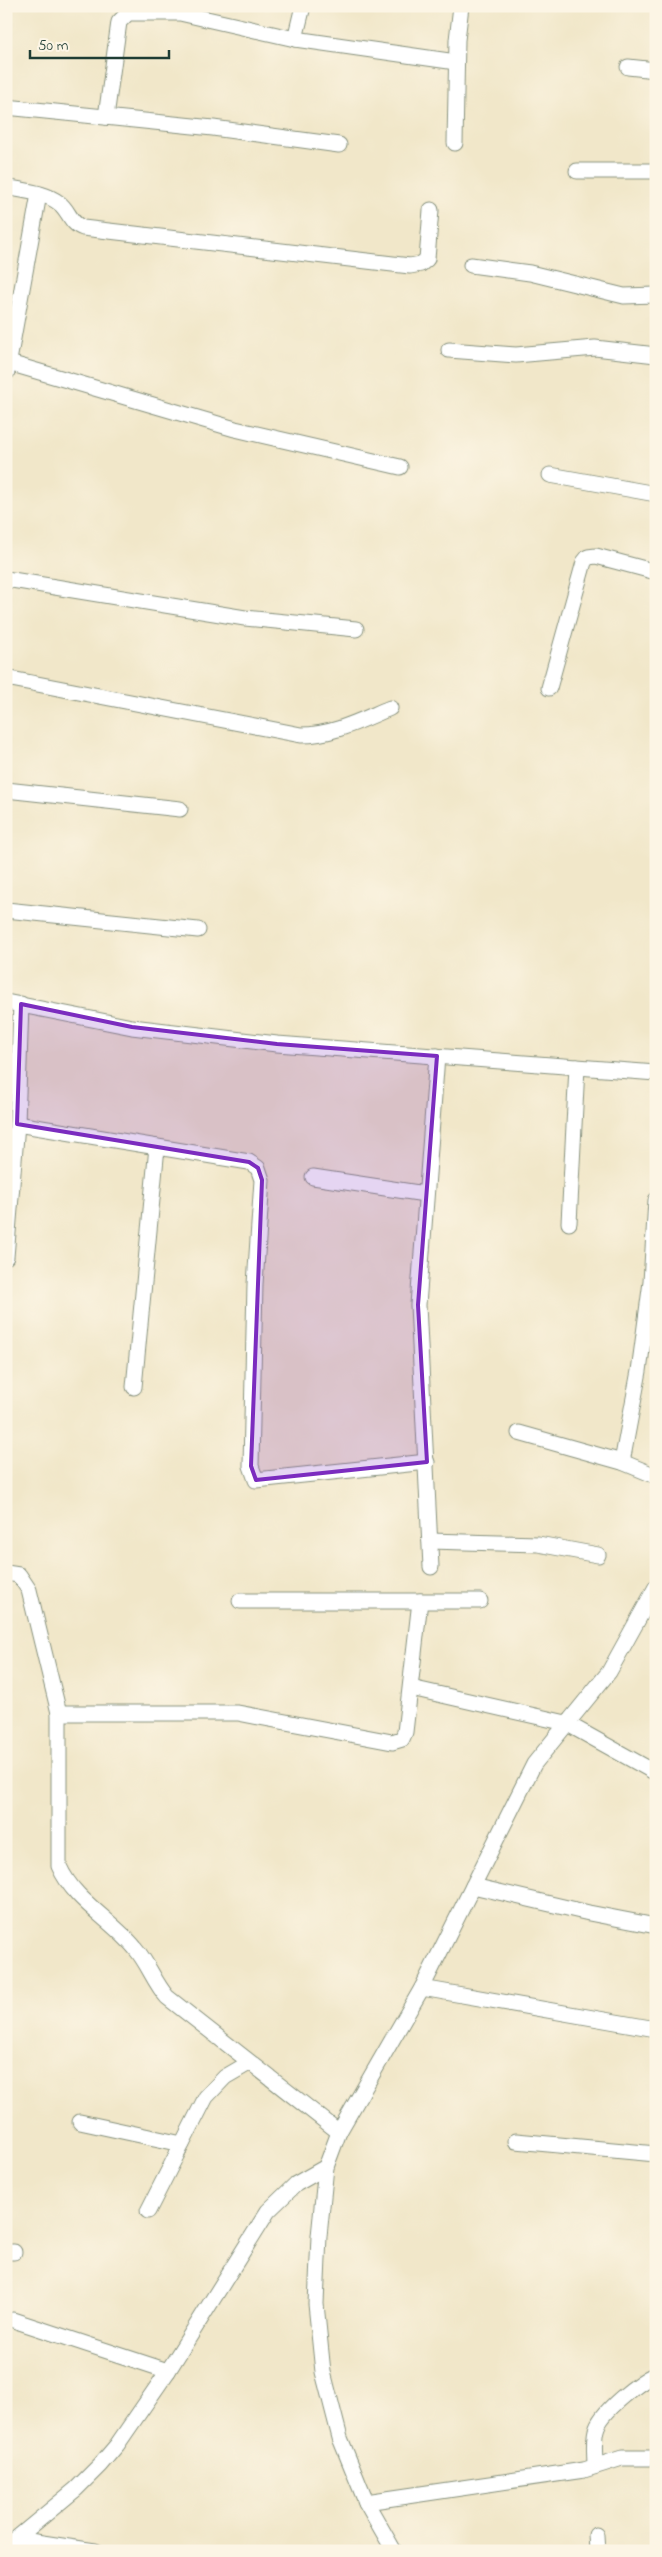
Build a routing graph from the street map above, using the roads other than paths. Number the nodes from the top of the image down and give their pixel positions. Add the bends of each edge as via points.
1 (303, 6) edge
2 (461, 6) edge
3 (295, 39) junction
4 (456, 62) junction
5 (628, 67) dead end
6 (656, 70) edge
7 (6, 107) edge
8 (106, 118) junction
9 (455, 143) dead end
10 (339, 145) dead end
11 (577, 171) dead end
12 (656, 171) edge
13 (6, 187) edge
14 (39, 194) junction
15 (431, 210) dead end
16 (471, 265) dead end
17 (656, 295) edge
18 (449, 350) dead end
19 (656, 355) edge
20 (8, 368) edge
21 (400, 466) dead end
22 (550, 475) dead end
23 (656, 494) edge
24 (656, 572) edge
25 (6, 579) edge
26 (356, 629) dead end
27 (6, 678) edge
28 (549, 688) dead end
29 (390, 708) dead end
30 (6, 790) edge
31 (180, 809) dead end
32 (6, 910) edge
33 (198, 930) dead end
34 (14, 1003) edge
35 (437, 1056) junction
36 (577, 1067) junction
37 (656, 1073) edge
38 (17, 1124) junction
39 (157, 1147) junction
40 (313, 1177) dead end
41 (426, 1194) junction
42 (656, 1200) edge
43 (569, 1223) dead end
44 (6, 1258) edge
45 (653, 1283) edge
46 (134, 1387) dead end
47 (520, 1433) dead end
48 (427, 1462) junction
49 (622, 1462) junction
50 (656, 1476) edge
51 (430, 1541) junction
52 (598, 1555) dead end
53 (431, 1568) dead end
54 (6, 1574) edge
55 (656, 1587) edge
56 (480, 1600) dead end
57 (240, 1601) dead end
58 (420, 1601) junction
59 (410, 1688) junction
60 (59, 1712) junction
61 (566, 1723) junction
62 (656, 1773) edge
63 (473, 1886) junction
64 (656, 1926) edge
65 (422, 1988) junction
66 (656, 2029) edge
67 (249, 2062) junction
68 (80, 2122) dead end
69 (339, 2132) junction
70 (516, 2141) dead end
71 (182, 2144) junction
72 (656, 2154) edge
73 (326, 2167) junction
74 (148, 2211) dead end
75 (12, 2320) dead end
76 (168, 2371) junction
77 (656, 2374) edge
78 (656, 2458) edge
79 (595, 2466) junction
80 (366, 2502) junction
81 (596, 2535) dead end
82 (11, 2543) edge
83 (95, 2551) edge
84 (394, 2551) edge
85 (596, 2551) edge

1 - 3 street
2 - 4 street
3 - 4 street
3 - 8 street via 180,14 128,13 119,22
4 - 9 street
5 - 6 street
7 - 8 street
8 - 10 street
11 - 12 street
13 - 14 street
14 - 15 street via 58,202 77,226 83,228 410,266 427,259
14 - 20 street
16 - 17 street via 530,273 624,296
18 - 19 street via 516,355 595,348
20 - 21 street via 235,429
22 - 23 street
24 - 28 street via 596,556 588,557
25 - 26 street via 245,618
27 - 29 street via 301,735 334,731
30 - 31 street
32 - 33 street
34 - 35 street via 132,1027 277,1044
34 - 38 street
35 - 36 street
35 - 41 street
36 - 37 street
36 - 43 street
38 - 39 street
38 - 44 street
39 - 46 street
39 - 48 street via 249,1162 258,1168 262,1180 255,1284 251,1456 256,1480
40 - 41 street
41 - 48 street via 418,1305
42 - 45 street
45 - 49 street
47 - 49 street
48 - 51 street
49 - 50 street
51 - 52 street via 538,1544
51 - 53 street
54 - 60 street via 19,1575 29,1590
55 - 61 street via 609,1672
56 - 58 street
57 - 58 street
58 - 59 street
59 - 60 street via 405,1732 402,1739 392,1742 238,1713
59 - 61 street
60 - 67 street via 60,1866 67,1883 134,1947 167,1997
61 - 62 street
61 - 63 street via 534,1764
63 - 64 street via 589,1914
63 - 65 street
65 - 66 street
65 - 69 street
67 - 69 street
67 - 71 street via 216,2084
68 - 71 street
69 - 73 street
70 - 72 street
71 - 74 street
73 - 76 street via 296,2184 268,2210
73 - 80 street via 318,2236 316,2304 323,2372 340,2438
75 - 76 street
76 - 82 street via 100,2465
77 - 79 street via 642,2381 600,2421 595,2431
78 - 79 street via 622,2458
79 - 80 street
80 - 84 street
81 - 85 street
82 - 83 street

